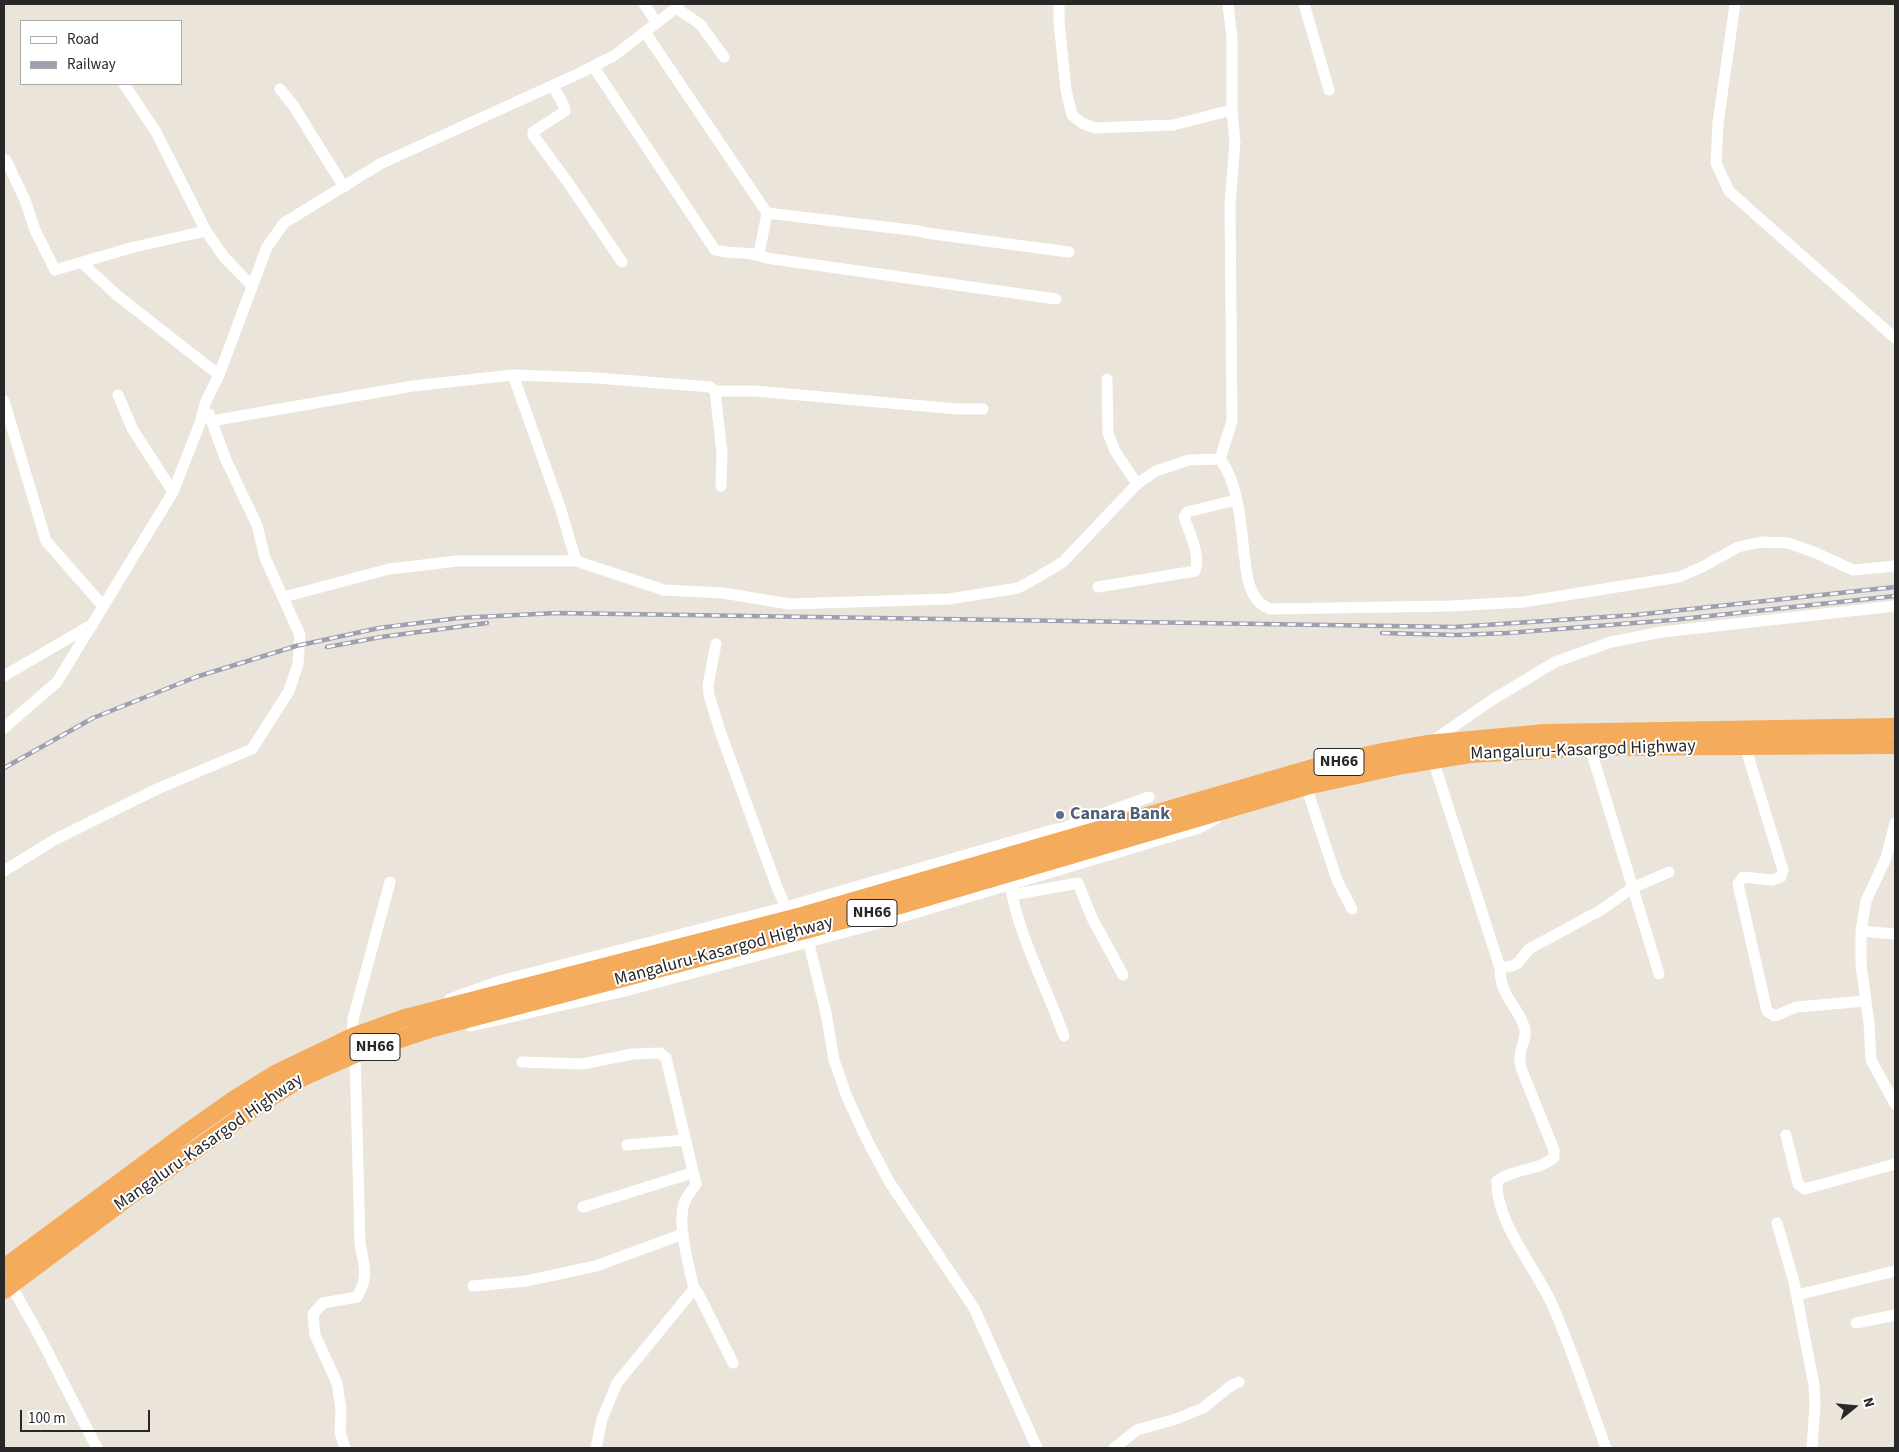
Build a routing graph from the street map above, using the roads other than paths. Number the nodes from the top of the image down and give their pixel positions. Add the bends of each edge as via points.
1 (644, 4) edge
2 (1059, 4) edge
3 (1228, 4) edge
4 (1304, 4) edge
5 (1735, 4) edge
6 (678, 6) edge
7 (657, 23) junction
8 (645, 32) junction
9 (724, 57) dead end
10 (593, 66) junction
11 (125, 85) edge
12 (553, 86) junction
13 (280, 89) dead end
14 (1329, 90) dead end
15 (1232, 110) junction
16 (6, 160) dead end
17 (344, 187) junction
18 (767, 213) junction
19 (206, 231) junction
20 (1069, 252) dead end
21 (759, 254) junction
22 (622, 262) dead end
23 (82, 263) junction
24 (252, 286) junction
25 (1056, 299) dead end
26 (1895, 338) edge
27 (219, 375) junction
28 (513, 375) junction
29 (1107, 379) dead end
30 (715, 391) junction
31 (118, 395) dead end
32 (4, 401) edge
33 (206, 401) junction
34 (983, 409) dead end
35 (211, 421) junction
36 (1220, 459) junction
37 (1137, 484) junction
38 (721, 486) dead end
39 (172, 492) junction
40 (1236, 500) junction
41 (576, 561) junction
42 (1895, 566) edge
43 (1098, 587) dead end
44 (284, 597) junction
45 (103, 606) junction
46 (1895, 606) edge
47 (94, 623) junction
48 (716, 644) dead end
49 (4, 676) edge
50 (1895, 727) edge
51 (4, 728) edge
52 (1895, 745) edge
53 (1590, 746) junction
54 (1745, 746) junction
55 (1430, 752) junction
56 (1306, 786) junction
57 (1149, 797) dead end
58 (1242, 805) junction
59 (1895, 824) edge
60 (1064, 827) junction
61 (1087, 834) junction
62 (1884, 864) junction
63 (1895, 868) edge
64 (4, 871) edge
65 (1669, 872) dead end
66 (390, 882) dead end
67 (1009, 883) junction
68 (1632, 888) junction
69 (1012, 895) junction
70 (1352, 909) dead end
71 (800, 920) junction
72 (1861, 931) junction
73 (1895, 934) edge
74 (1500, 968) junction
75 (1659, 974) dead end
76 (1124, 975) dead end
77 (1866, 1001) junction
78 (431, 1020) junction
79 (1064, 1036) dead end
80 (354, 1046) junction
81 (522, 1062) dead end
82 (1895, 1104) edge
83 (1786, 1135) dead end
84 (684, 1140) junction
85 (627, 1144) dead end
86 (1895, 1164) edge
87 (692, 1173) junction
88 (583, 1207) dead end
89 (1777, 1223) dead end
90 (683, 1234) junction
91 (4, 1268) edge
92 (1895, 1271) edge
93 (473, 1286) dead end
94 (7, 1288) edge
95 (694, 1289) junction
96 (1797, 1295) junction
97 (1895, 1315) edge
98 (1856, 1323) dead end
99 (733, 1363) dead end
100 (1239, 1382) dead end
101 (97, 1448) edge
102 (345, 1448) edge
103 (596, 1448) edge
104 (1037, 1448) edge
105 (1114, 1448) edge
106 (1606, 1448) edge
107 (1812, 1448) edge

1 - 7 street
2 - 15 street via 1066,90 1072,115 1082,123 1095,128 1173,125
3 - 15 street via 1232,38
4 - 14 street
5 - 26 street via 1718,123 1716,164 1729,191
6 - 7 street
6 - 9 street via 700,24
7 - 8 street
8 - 10 street via 615,55
8 - 18 street
10 - 12 street
10 - 21 street via 715,250
11 - 19 street via 156,132
12 - 17 street via 380,164
12 - 22 street via 565,111 532,135
13 - 17 street
15 - 36 street via 1235,143 1230,204 1232,421
16 - 23 street via 55,270
17 - 24 street via 284,223 266,247
18 - 20 street
18 - 21 street
19 - 23 street
19 - 24 street via 224,257
21 - 25 street via 766,258
23 - 27 street via 118,296
24 - 27 street
27 - 33 street
28 - 30 street via 597,378
28 - 35 street via 413,386
28 - 41 street
29 - 37 street via 1108,433 1115,451
30 - 34 street via 755,391
30 - 38 street via 722,453
31 - 39 street via 133,430
32 - 45 street via 46,541
33 - 35 street
33 - 39 street
35 - 44 street via 257,525 265,558
36 - 37 street via 1189,460 1156,471
36 - 40 street via 1230,474
37 - 41 street via 1063,562 1045,574 1018,588 949,599 789,604 723,593 664,590
39 - 45 street
40 - 42 street via 1252,592 1260,604 1270,609 1523,602 1679,577 1738,547 1761,542 1788,543 1853,570
40 - 43 street via 1187,512 1184,517 1197,565 1195,571
41 - 44 street via 458,561 389,569
44 - 64 street via 300,635 298,664 289,691 252,749 157,789 54,840
45 - 47 street
46 - 55 street via 1662,632 1611,642 1555,662 1492,700
47 - 49 street
47 - 51 street via 57,682
48 - 71 street via 709,696 778,890
50 - 55 highway, Mangaluru-Kasargod Highway / NH66 via 1544,733
52 - 54 highway, Mangaluru-Kasargod Highway / NH66
53 - 54 highway, Mangaluru-Kasargod Highway / NH66
53 - 55 highway, Mangaluru-Kasargod Highway / NH66 via 1470,754
53 - 68 street
54 - 77 street via 1783,870 1776,880 1743,877 1738,884 1767,1010 1775,1016 1796,1007
55 - 56 highway, Mangaluru-Kasargod Highway / NH66
55 - 61 highway, Mangaluru-Kasargod Highway / NH66 via 1382,752 1313,768
55 - 74 street
56 - 58 highway, Mangaluru-Kasargod Highway / NH66
56 - 70 street via 1337,880
57 - 60 street
58 - 67 street via 1198,828
58 - 71 highway, Mangaluru-Kasargod Highway / NH66 via 900,905
59 - 62 street
60 - 61 street
60 - 71 street
61 - 71 highway, Mangaluru-Kasargod Highway / NH66
62 - 63 street
62 - 72 street via 1866,901
65 - 68 street
66 - 80 street via 352,1019
67 - 69 street
67 - 71 street via 898,918
68 - 74 street via 1601,910 1530,949 1512,966
68 - 75 street
69 - 76 street via 1078,883 1092,918
69 - 79 street via 1034,964
71 - 78 highway, Mangaluru-Kasargod Highway / NH66
71 - 78 street via 625,991 458,1029
71 - 104 street via 826,1013 834,1060 847,1097 890,1183 974,1308
72 - 73 street
72 - 77 street
74 - 106 street via 1500,980 1507,999 1526,1035 1520,1057 1521,1068 1554,1157 1549,1162 1511,1173 1497,1181 1500,1202 1507,1222 1551,1302
77 - 82 street via 1871,1060
78 - 80 highway, Mangaluru-Kasargod Highway / NH66 via 405,1018
80 - 91 highway, Mangaluru-Kasargod Highway / NH66 via 277,1073 232,1101
80 - 94 highway, Mangaluru-Kasargod Highway / NH66 via 257,1106
80 - 102 street via 364,1284 357,1297 323,1302 313,1314 315,1335 337,1383 340,1432
81 - 84 street via 582,1064 633,1054 660,1054 666,1058
83 - 86 street via 1801,1188
84 - 85 street
84 - 87 street via 688,1145
87 - 88 street
87 - 90 street via 696,1184 683,1205
89 - 96 street
90 - 93 street via 596,1266 526,1281
90 - 95 street
92 - 96 street
94 - 101 street via 40,1336
95 - 99 street
95 - 103 street via 617,1383 602,1419
96 - 107 street via 1814,1385
97 - 98 street
100 - 105 street via 1202,1408 1137,1430

